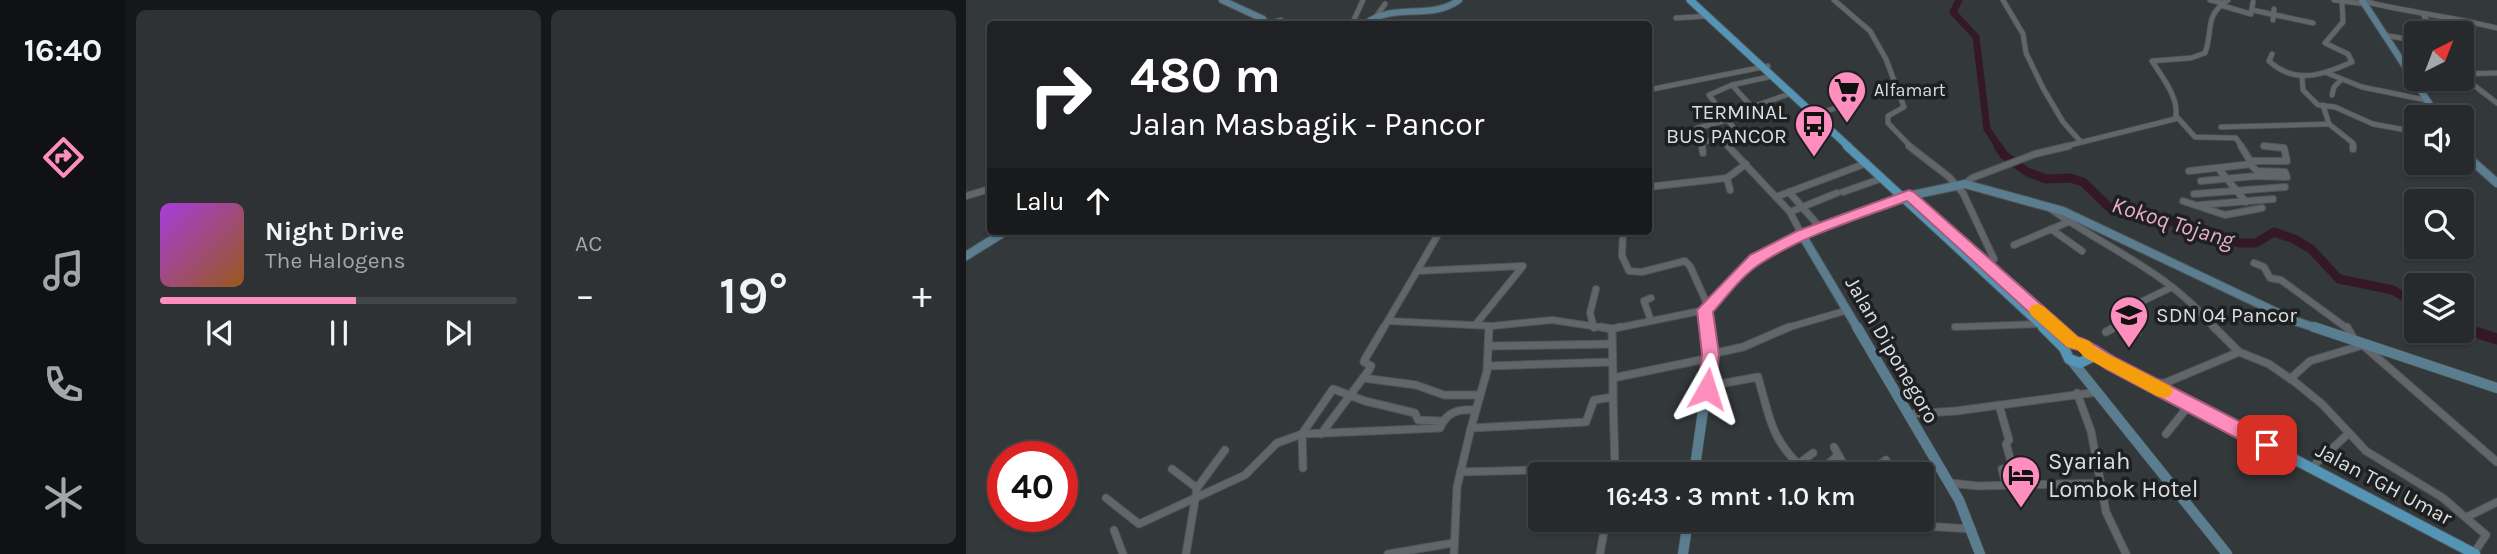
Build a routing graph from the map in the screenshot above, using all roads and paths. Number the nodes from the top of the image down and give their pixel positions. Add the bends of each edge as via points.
1 (1222, 0) edge
2 (1363, 0) edge
3 (1459, 0) edge
4 (1693, 0) edge
5 (1834, 0) edge
6 (2003, 0) edge
7 (2210, 0) edge
8 (2334, 0) edge
9 (2253, 2) dead end
10 (2342, 2) junction
11 (2363, 2) edge
12 (2224, 3) edge
13 (1385, 4) dead end
14 (2252, 10) junction
15 (1377, 15) junction
16 (1709, 16) junction
17 (2424, 16) junction
18 (1676, 18) dead end
19 (1282, 20) dead end
20 (1266, 21) edge
21 (1279, 21) edge
22 (1353, 21) edge
23 (1369, 21) edge
24 (2428, 21) edge
25 (2314, 23) dead end
26 (1723, 27) junction
27 (2497, 28) edge
28 (2384, 35) junction
29 (2404, 39) edge
30 (2272, 54) dead end
31 (2404, 65) edge
32 (1766, 67) junction
33 (2327, 73) junction
34 (2497, 73) edge
35 (2474, 74) edge
36 (1773, 76) junction
37 (2302, 77) junction
38 (2341, 80) junction
39 (1732, 85) junction
40 (2474, 85) edge
41 (1652, 89) edge
42 (2420, 91) edge
43 (1792, 93) junction
44 (2332, 95) dead end
45 (1861, 100) dead end
46 (2426, 100) junction
47 (2497, 103) edge
48 (2430, 105) edge
49 (2323, 106) junction
50 (1819, 113) junction
51 (2176, 117) junction
52 (1728, 120) junction
53 (2329, 124) junction
54 (2221, 127) dead end
55 (1697, 128) dead end
56 (2404, 130) edge
57 (1737, 132) junction
58 (2080, 141) junction
59 (2264, 146) dead end
60 (2353, 149) dead end
61 (1703, 153) dead end
62 (1867, 163) junction
63 (2251, 163) junction
64 (2474, 163) edge
65 (1746, 164) junction
66 (2218, 168) junction
67 (2189, 171) dead end
68 (1727, 178) junction
69 (1883, 178) junction
70 (2227, 179) junction
71 (2202, 181) dead end
72 (2497, 183) edge
73 (1961, 184) junction
74 (1652, 187) edge
75 (2285, 187) dead end
76 (987, 190) edge
77 (1730, 190) dead end
78 (2237, 190) junction
79 (1789, 192) junction
80 (2194, 194) dead end
81 (966, 196) edge
82 (1906, 196) junction
83 (1776, 197) junction
84 (2273, 199) dead end
85 (2183, 201) dead end
86 (2246, 202) junction
87 (2047, 205) junction
88 (2199, 205) junction
89 (1801, 208) junction
90 (2262, 208) dead end
91 (1790, 212) junction
92 (2068, 222) junction
93 (1817, 224) dead end
94 (2051, 229) junction
95 (1802, 234) junction
96 (1000, 235) edge
97 (1438, 235) edge
98 (1623, 235) edge
99 (2014, 245) dead end
100 (2082, 251) dead end
101 (966, 256) edge
102 (1994, 259) dead end
103 (2254, 263) dead end
104 (1417, 271) junction
105 (2172, 288) junction
106 (1596, 289) dead end
107 (1651, 298) dead end
108 (1706, 308) junction
109 (1848, 310) junction
110 (1388, 321) junction
111 (1651, 321) junction
112 (2126, 322) junction
113 (1476, 324) junction
114 (2039, 324) junction
115 (1489, 326) junction
116 (1955, 327) dead end
117 (1594, 328) junction
118 (1612, 329) junction
119 (2106, 332) dead end
120 (2138, 332) dead end
121 (2354, 339) junction
122 (1612, 344) junction
123 (2366, 344) junction
124 (2068, 345) junction
125 (1490, 346) junction
126 (2090, 352) junction
127 (2239, 352) junction
128 (1710, 356) junction
129 (2072, 361) junction
130 (1612, 362) junction
131 (1488, 366) junction
132 (1363, 378) junction
133 (1613, 378) junction
134 (2290, 379) junction
135 (2147, 382) junction
136 (1708, 386) junction
137 (2497, 388) edge
138 (2098, 392) junction
139 (2077, 393) junction
140 (1350, 395) junction
141 (1480, 395) junction
142 (1613, 397) junction
143 (2190, 404) junction
144 (1999, 405) junction
145 (1476, 410) junction
146 (1910, 414) junction
147 (1442, 421) junction
148 (1471, 428) junction
149 (2349, 433) junction
150 (1303, 434) junction
151 (1321, 434) junction
152 (2166, 434) dead end
153 (1225, 450) dead end
154 (1813, 453) dead end
155 (1615, 462) edge
156 (1696, 462) edge
157 (1796, 462) edge
158 (1803, 462) edge
159 (1826, 462) edge
160 (1842, 462) edge
161 (2497, 462) edge
162 (1303, 468) dead end
163 (2311, 468) junction
164 (1172, 469) dead end
165 (1528, 469) edge
166 (1460, 472) junction
167 (1950, 483) junction
168 (2100, 483) junction
169 (2006, 484) junction
170 (1197, 488) junction
171 (1106, 498) dead end
172 (1194, 500) junction
173 (2497, 502) edge
174 (2467, 517) junction
175 (1934, 527) edge
176 (1972, 529) junction
177 (1114, 530) dead end
178 (1605, 532) edge
179 (1686, 532) edge
180 (1453, 543) junction
181 (1123, 554) edge
182 (1186, 554) edge
183 (1388, 554) edge
184 (1454, 554) edge
185 (1600, 554) edge
186 (1683, 554) edge
187 (1980, 554) edge
188 (2126, 554) edge
189 (2227, 554) edge
190 (2474, 554) edge

1 - 20 street
2 - 22 street
3 - 15 street via 1451,6
4 - 16 main road
4 - 26 main road
5 - 73 street via 1867,29 1886,59 1904,107 1888,116 1891,127 1914,153
6 - 58 street via 2024,34 2026,53 2043,88
7 - 12 street
8 - 10 street
9 - 14 street
10 - 11 street
10 - 33 street via 2343,22 2325,43 2346,53 2352,62
11 - 17 street
11 - 28 street
12 - 14 street via 2249,14
12 - 51 street via 2207,23 2205,53 2152,61 2174,98
13 - 15 street
14 - 25 street
15 - 23 street
16 - 18 street
16 - 26 main road
17 - 24 street
17 - 27 street
19 - 21 street
26 - 32 main road
28 - 29 street
28 - 31 street
30 - 37 street via 2269,61 2277,68
32 - 36 main road
32 - 41 street
32 - 50 main road
33 - 37 street
33 - 38 street
34 - 35 street
36 - 39 street
36 - 43 main road
37 - 49 street via 2302,90
38 - 44 street
38 - 46 street
39 - 43 street via 1751,107
39 - 52 street via 1709,95
40 - 47 street
42 - 46 street
43 - 62 main road
45 - 50 street
46 - 48 street
49 - 53 street
49 - 56 street
50 - 82 main road
51 - 58 street
51 - 63 street via 2195,137 2236,138
52 - 55 street
52 - 57 street
53 - 54 street
53 - 60 street via 2353,143
57 - 61 street via 1700,144
57 - 65 street, Jalan Diponegoro via 1739,135 1726,144
58 - 73 street
59 - 63 street via 2284,148 2287,161
62 - 69 main road
62 - 79 street
63 - 66 street
63 - 70 street via 2255,170 2285,172 2287,177
64 - 72 street
65 - 68 street
65 - 83 street, Jalan Diponegoro
66 - 67 street
66 - 70 street
68 - 74 street
68 - 77 street
69 - 82 main road
69 - 89 street
70 - 71 street
70 - 78 street
73 - 82 street
73 - 87 street
73 - 102 street
75 - 78 street
76 - 81 street
78 - 80 street
78 - 86 street
79 - 83 street
79 - 89 street
82 - 95 street
82 - 114 main road
82 - 124 main road
83 - 91 street, Jalan Diponegoro
84 - 86 street
85 - 88 street
86 - 88 street
87 - 92 street
87 - 121 street via 2288,318
88 - 90 street via 2225,215
89 - 91 street
89 - 93 street
91 - 95 street, Jalan Diponegoro
92 - 94 street
92 - 105 street via 2143,264
94 - 99 street
94 - 100 street
95 - 108 street via 1755,259
95 - 109 street, Jalan Diponegoro
96 - 101 street
97 - 104 street
98 - 108 street via 1626,269 1636,273 1685,261
103 - 121 street via 2346,327
104 - 110 street
104 - 113 street via 1523,266
105 - 112 street via 2117,313
105 - 127 street via 2204,313 2212,329
106 - 117 street via 1590,313
107 - 111 street via 1644,302
108 - 111 street
108 - 128 street
109 - 128 street
109 - 146 street, Jalan Diponegoro
110 - 113 street
110 - 132 street via 1365,359 1371,366
111 - 118 street
112 - 119 street
112 - 120 street
113 - 115 street
114 - 116 street
114 - 124 main road
115 - 117 street via 1552,320
115 - 125 street
117 - 118 street
118 - 122 street
121 - 123 street
122 - 125 street
122 - 130 street
123 - 134 street via 2310,360
123 - 137 street
123 - 161 street
124 - 126 main road via 2083,345
124 - 129 main road via 2064,353
125 - 131 street
126 - 129 main road via 2086,362
126 - 135 main road, Jalan TGH Umar
127 - 134 street
127 - 135 street via 2165,383
128 - 133 street
128 - 136 street
129 - 138 street
130 - 131 street
130 - 133 street
131 - 141 street
132 - 140 street
132 - 141 street via 1407,384 1441,395
133 - 142 street
134 - 149 street
135 - 143 main road, Jalan TGH Umar
136 - 156 street
136 - 157 street via 1758,377 1775,436
138 - 139 street
138 - 189 street
139 - 144 street
139 - 168 street
140 - 147 street via 1415,413 1418,420
140 - 150 street via 1332,389
140 - 151 street
141 - 145 street
142 - 148 street via 1594,400 1586,422
142 - 155 street
143 - 152 street
143 - 163 main road, Jalan TGH Umar
144 - 146 street
144 - 169 street via 2013,468 2003,469
145 - 147 street via 1451,411
145 - 148 street
146 - 167 street, Jalan Diponegoro
147 - 151 street via 1440,428
148 - 166 street
149 - 163 street
149 - 174 street via 2371,455 2424,485
150 - 151 street
150 - 162 street
150 - 172 street via 1277,443 1245,475
153 - 170 street
154 - 158 street
159 - 160 street via 1836,451
163 - 190 main road, Jalan TGH Umar
164 - 170 street
165 - 166 street
166 - 180 street
167 - 169 street
167 - 176 street, Jalan Diponegoro
168 - 169 street
168 - 188 street via 2106,512
170 - 172 street
171 - 172 street via 1139,524
172 - 182 street
173 - 174 street
174 - 190 street via 2486,536
175 - 176 street
176 - 187 street, Jalan Diponegoro
177 - 181 street
178 - 185 street
179 - 186 street
180 - 183 street
180 - 184 street

